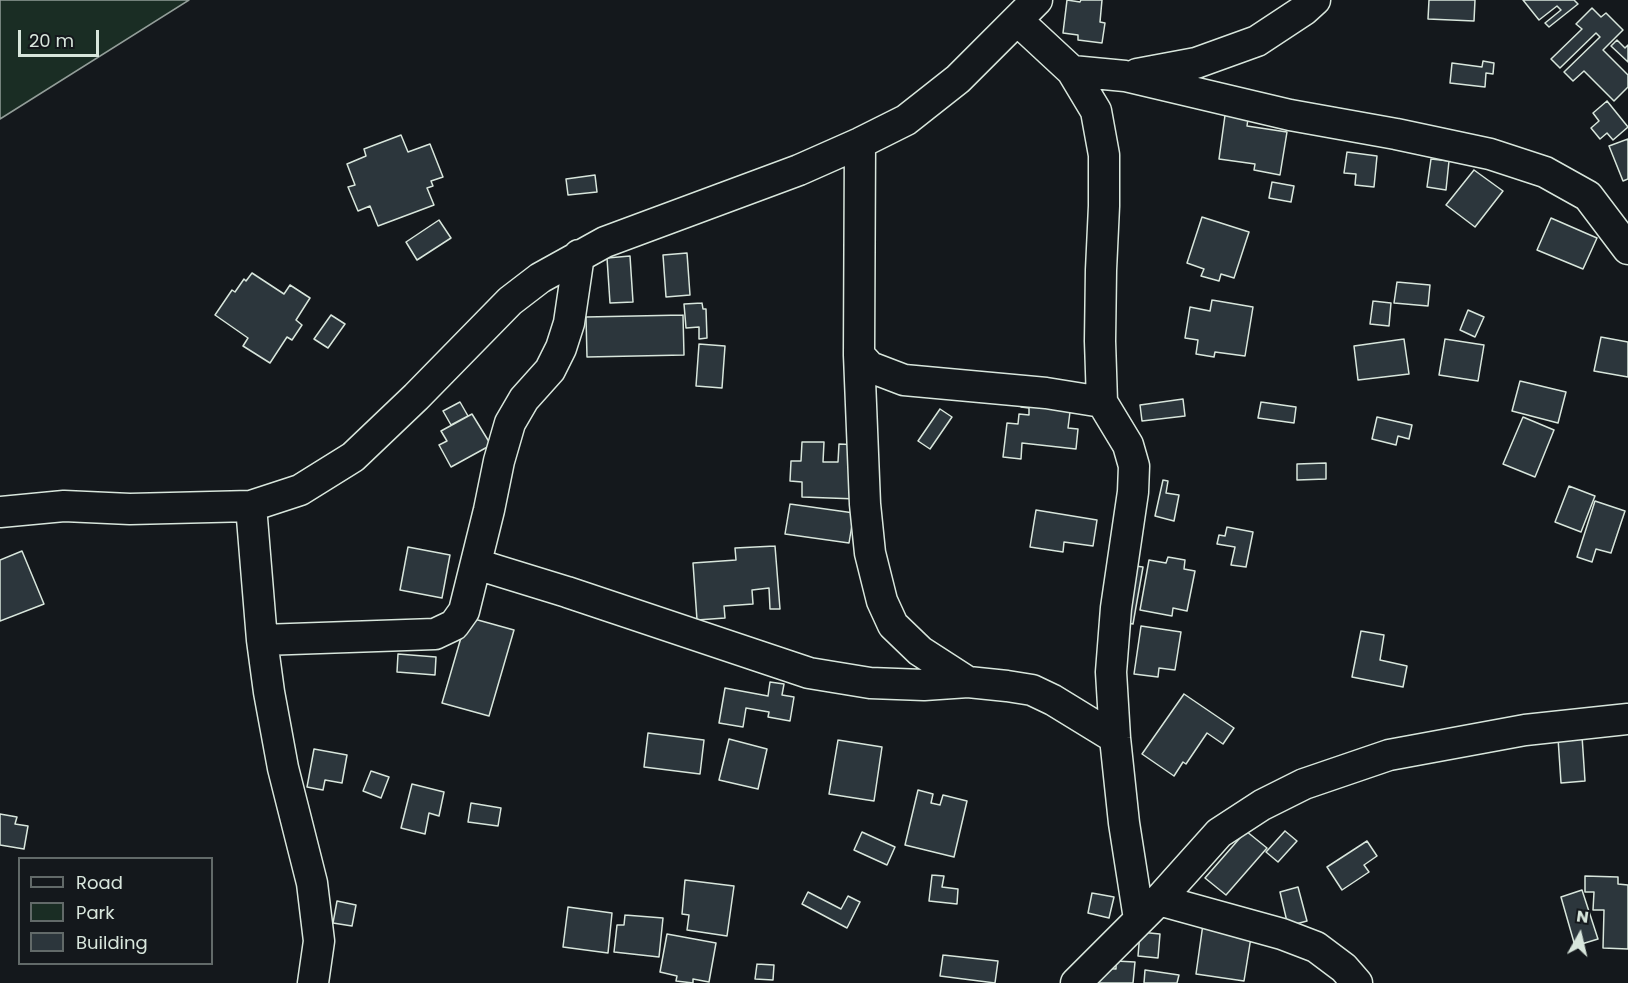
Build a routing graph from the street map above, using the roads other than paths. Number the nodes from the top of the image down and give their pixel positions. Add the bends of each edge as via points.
1 (1315, 0) edge
2 (1027, 10) edge
3 (1072, 71) junction
4 (1125, 76) junction
5 (860, 143) junction
6 (1628, 249) edge
7 (579, 255) junction
8 (858, 355) junction
9 (1102, 402) junction
10 (250, 506) junction
11 (0, 512) edge
12 (476, 564) junction
13 (262, 640) junction
14 (968, 682) junction
15 (1628, 719) edge
16 (1115, 738) junction
17 (1149, 909) junction
18 (314, 983) edge
19 (1076, 983) edge
20 (1357, 983) edge

1 - 4 street via 1257,41 1196,63
2 - 3 street
2 - 5 street via 958,80 906,120
3 - 4 street
3 - 9 street via 1096,111 1104,155
4 - 6 street via 1290,115 1490,154 1545,172 1588,196
5 - 7 street
5 - 8 street
7 - 10 street via 510,301 353,457 300,490
7 - 12 street via 569,324 550,370 524,399 510,423
8 - 9 street via 870,367 904,380
8 - 14 street via 865,504 870,554 882,601 893,625 920,651
9 - 16 street via 1128,445 1134,466 1111,672
10 - 11 street via 64,506
10 - 13 street
12 - 13 street via 464,611 454,625 435,634
12 - 14 street via 809,673 870,683
13 - 18 street via 283,768 312,883 318,941
14 - 16 street via 1032,690
15 - 17 street via 1525,730 1389,755 1304,784 1262,805 1220,833
16 - 17 street via 1124,823
17 - 19 street
17 - 20 street via 1282,934 1316,947

